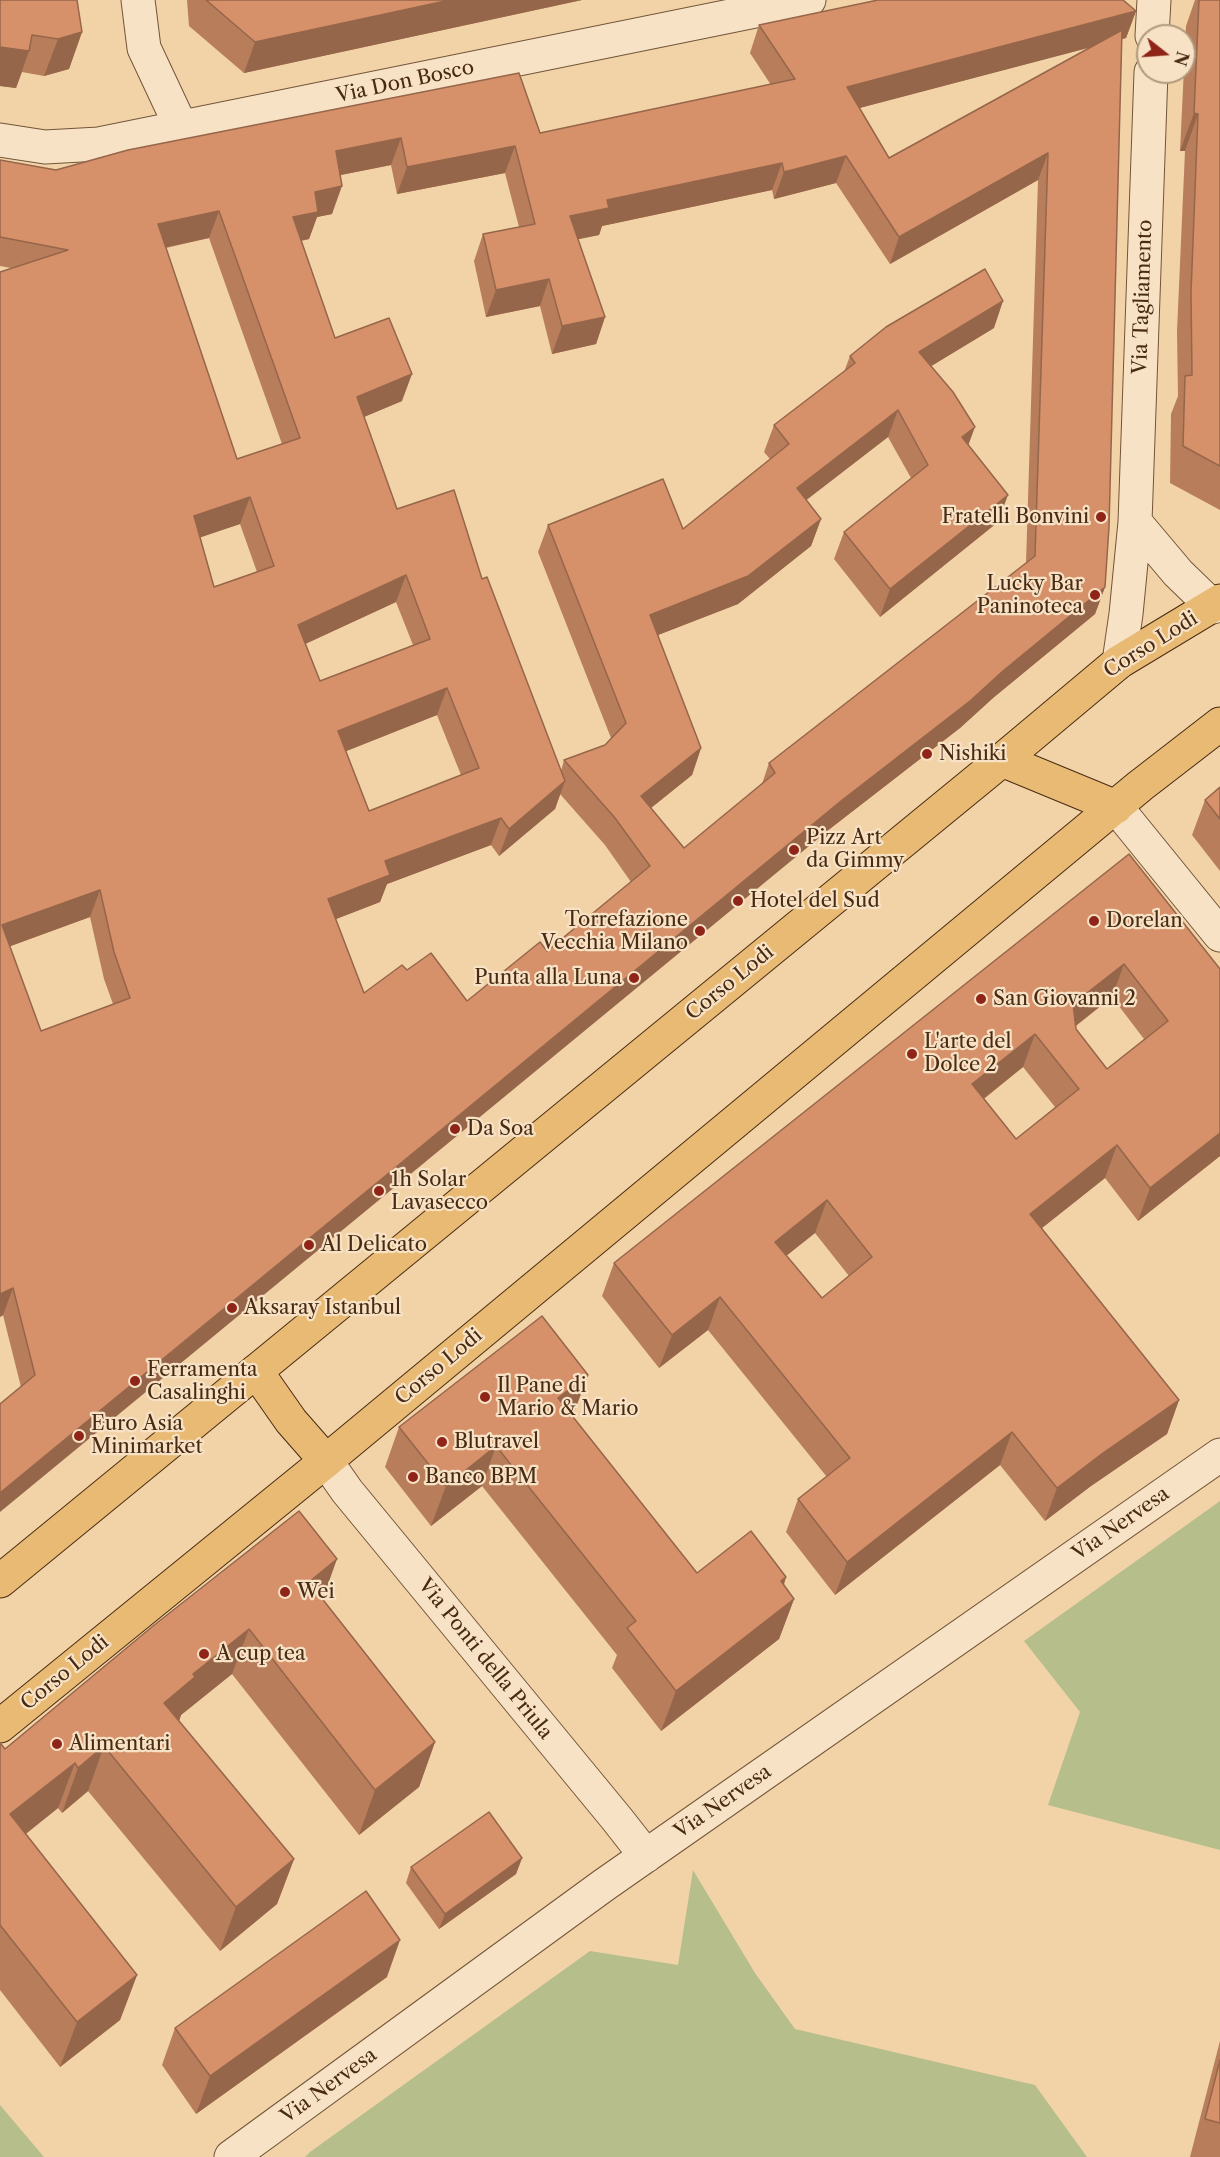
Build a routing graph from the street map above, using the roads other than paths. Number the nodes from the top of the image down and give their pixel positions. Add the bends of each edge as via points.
1 (138, 0) edge
2 (809, 0) edge
3 (1154, 0) edge
4 (687, 12) edge
5 (1153, 24) edge
6 (1151, 84) edge
7 (181, 127) junction
8 (0, 140) edge
9 (1135, 522) junction
10 (1218, 606) edge
11 (1119, 662) junction
12 (1220, 724) edge
13 (1002, 760) junction
14 (1116, 807) junction
15 (1220, 935) edge
16 (256, 1371) junction
17 (1220, 1455) edge
18 (326, 1461) junction
19 (0, 1581) edge
20 (0, 1726) edge
21 (646, 1856) junction
22 (231, 2157) edge

1 - 7 street via 144,48
2 - 4 street, Via Don Bosco
3 - 5 street
4 - 7 street, Via Don Bosco
6 - 9 street, Via Tagliamento
7 - 8 street, Via Don Bosco via 69,147
9 - 10 street via 1179,573
9 - 11 street, Via Tagliamento
10 - 11 main road, Corso Lodi
11 - 13 main road, Corso Lodi
12 - 14 main road, Corso Lodi
13 - 14 main road
13 - 16 main road, Corso Lodi
14 - 15 street
14 - 18 main road, Corso Lodi
16 - 18 main road via 291,1421
16 - 19 main road, Corso Lodi
17 - 21 street, Via Nervesa
18 - 20 main road, Corso Lodi
18 - 21 street, Via Ponti della Priula
21 - 22 street, Via Nervesa

